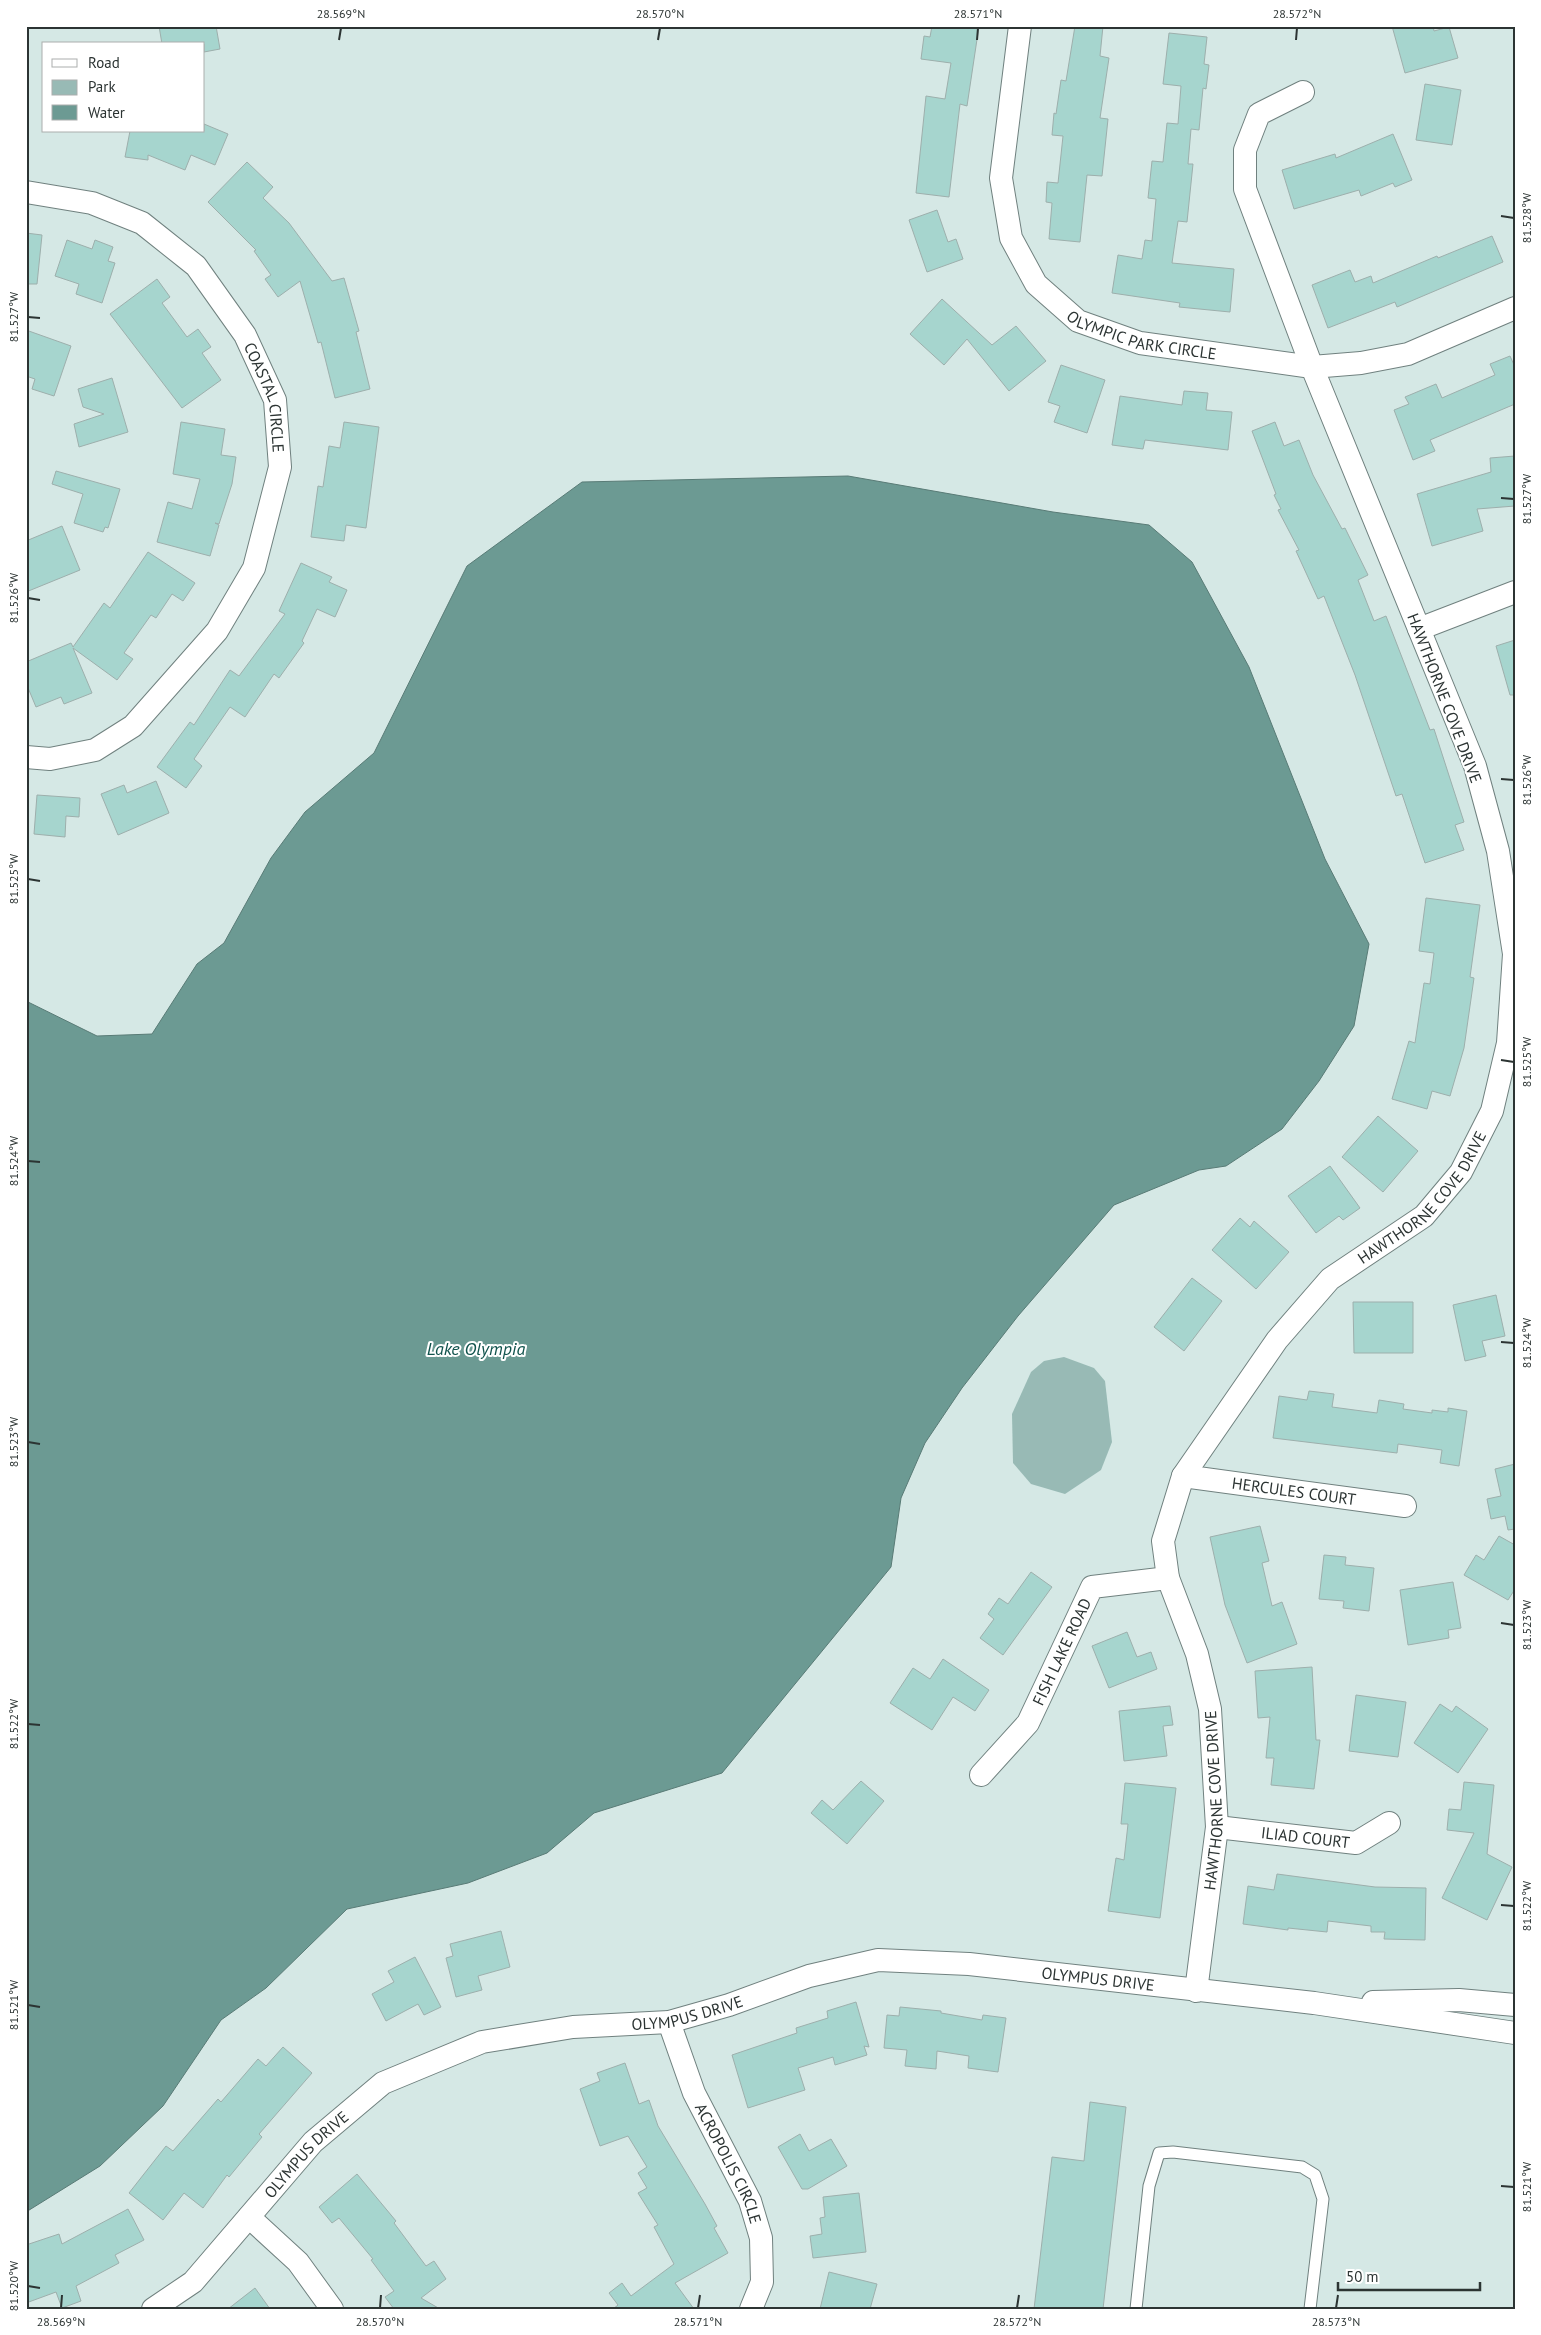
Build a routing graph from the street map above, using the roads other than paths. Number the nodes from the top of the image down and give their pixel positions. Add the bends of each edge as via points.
1 (1020, 26) edge
2 (1303, 92) dead end
3 (26, 192) edge
4 (1515, 308) edge
5 (1312, 367) junction
6 (1515, 592) edge
7 (1419, 629) junction
8 (26, 757) edge
9 (1183, 1476) junction
10 (1405, 1506) dead end
11 (1168, 1578) junction
12 (981, 1775) dead end
13 (1389, 1823) dead end
14 (1216, 1826) junction
15 (1196, 1991) junction
16 (1314, 2004) junction
17 (1515, 2005) edge
18 (669, 2022) junction
19 (1515, 2033) edge
20 (249, 2217) junction
21 (153, 2309) edge
22 (332, 2309) edge
23 (751, 2309) edge
24 (1136, 2309) edge
25 (1310, 2309) edge

1 - 5 street, OLYMPIC PARK CIRCLE via 1001,178 1011,238 1036,284 1078,321 1140,343
2 - 5 street, HAWTHORNE COVE DRIVE via 1259,114 1245,150 1245,189
3 - 8 street, COASTAL CIRCLE via 92,203 142,223 196,266 245,336 275,400 280,467 254,568 217,632 133,726 95,750 50,759
4 - 5 street, OLYMPIC PARK CIRCLE via 1408,354 1361,363
5 - 7 street, HAWTHORNE COVE DRIVE
6 - 7 street
7 - 9 street, HAWTHORNE COVE DRIVE via 1475,766 1498,850 1514,954 1508,1043 1492,1111 1461,1172 1424,1216 1330,1279 1277,1340
9 - 10 street, HERCULES COURT
9 - 11 street, HAWTHORNE COVE DRIVE via 1163,1541
11 - 12 street, FISH LAKE ROAD via 1092,1587 1028,1723
11 - 14 street, HAWTHORNE COVE DRIVE via 1197,1654 1210,1709
13 - 14 street, ILIAD COURT via 1356,1843
14 - 15 street, HAWTHORNE COVE DRIVE
15 - 16 street, OLYMPUS DRIVE
15 - 18 street, OLYMPUS DRIVE via 970,1964 878,1960 809,1976 729,2005
16 - 17 street, OLYMPUS DRIVE via 1459,2000
16 - 19 street, OLYMPUS DRIVE
18 - 20 street, OLYMPUS DRIVE via 573,2027 482,2042 383,2083 313,2142
18 - 23 street, ACROPOLIS CIRCLE via 694,2092 750,2201 760,2238 762,2282
20 - 21 street, OLYMPUS DRIVE via 193,2282
20 - 22 street via 298,2262
24 - 25 lane via 1149,2186 1159,2154 1173,2152 1302,2167 1315,2175 1323,2199

